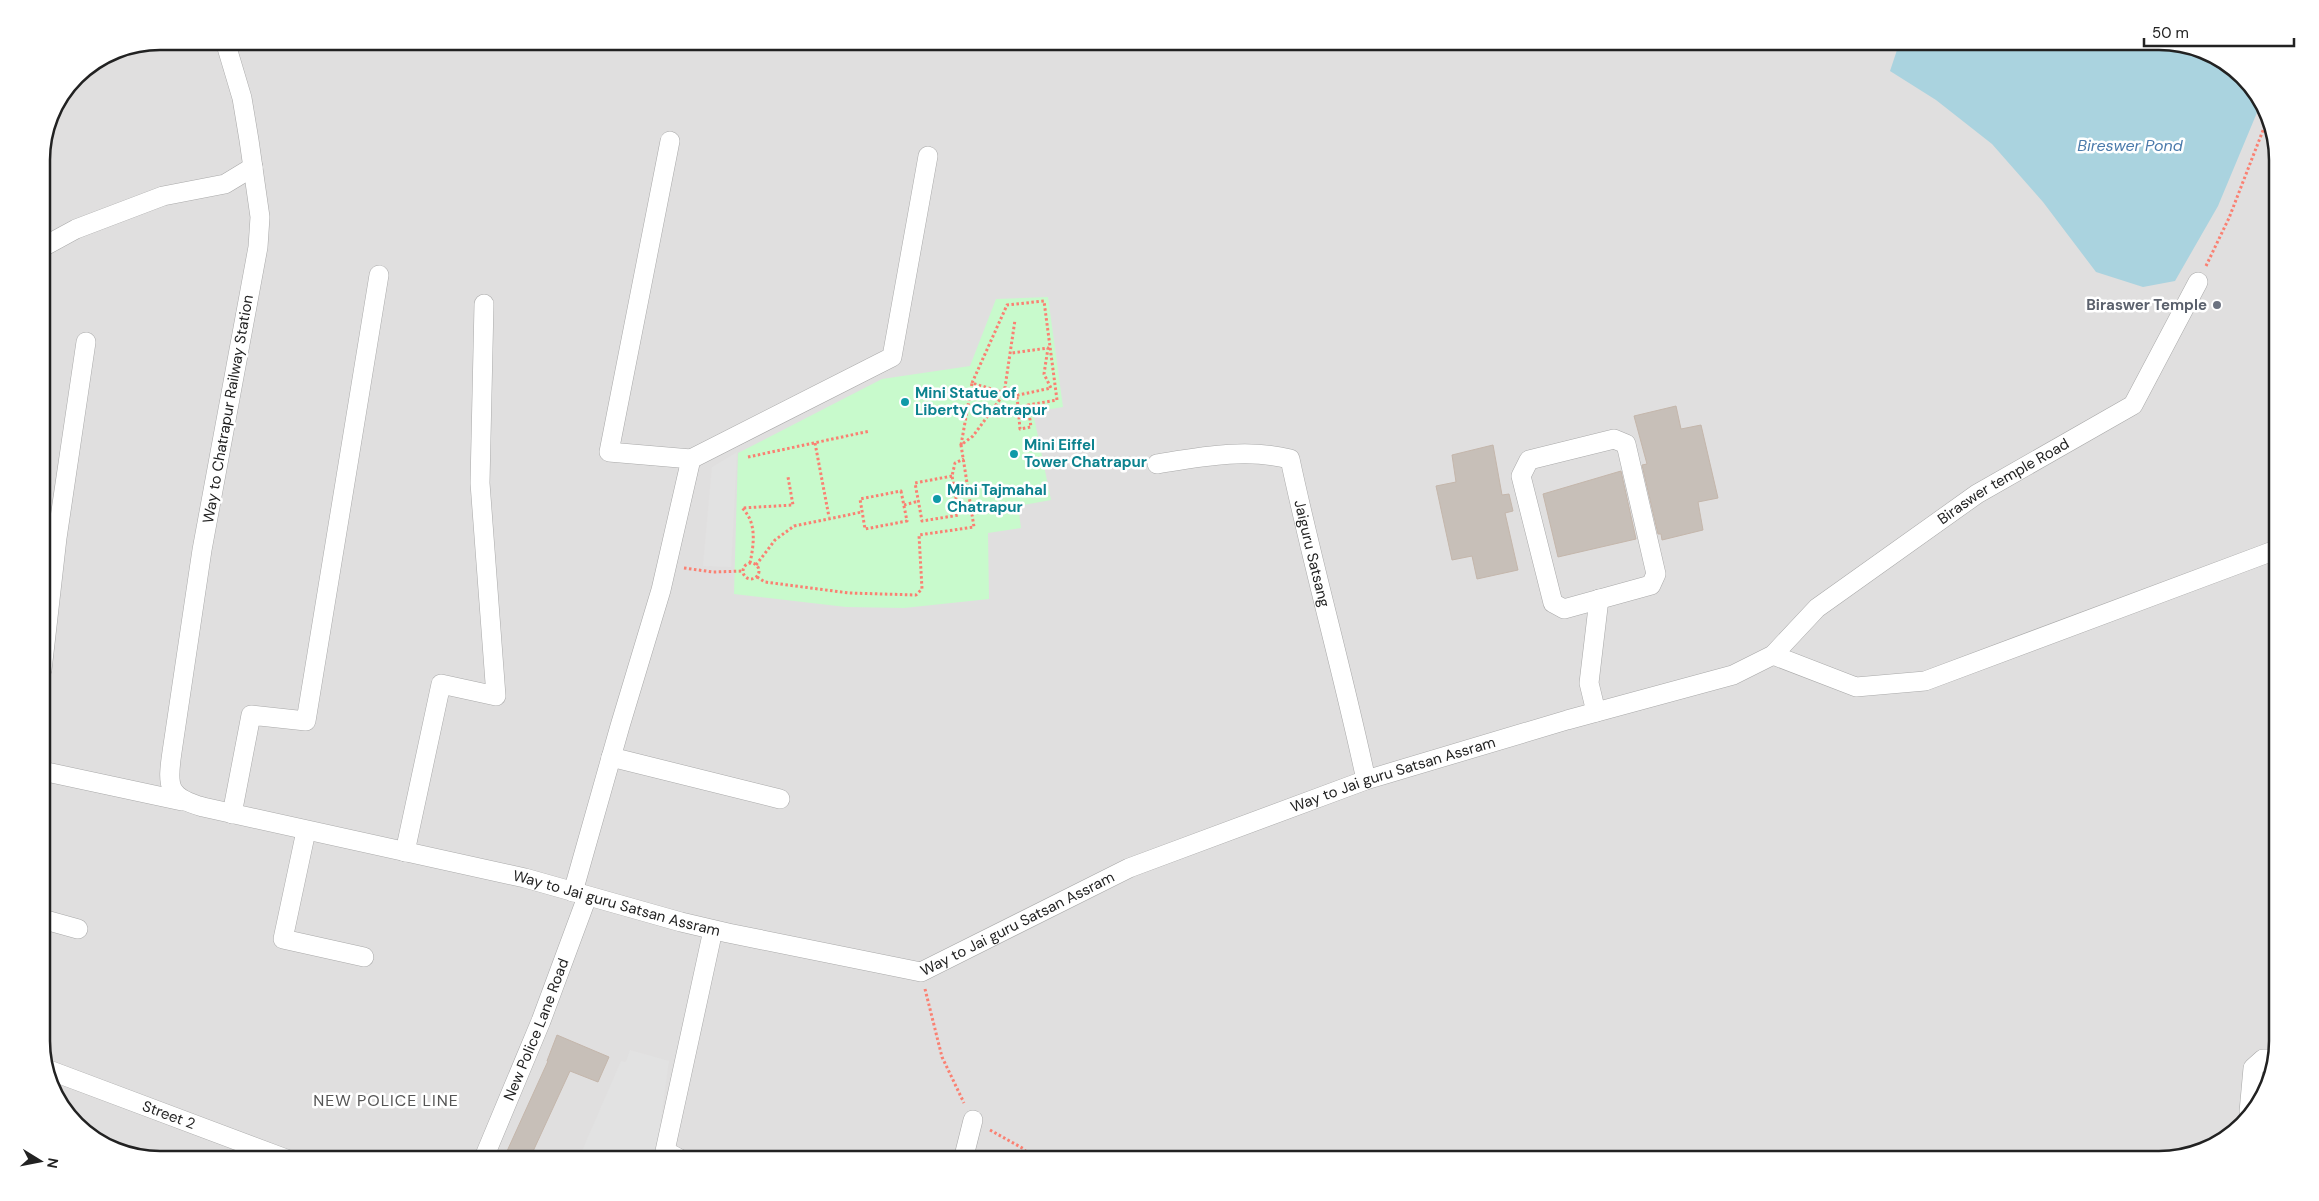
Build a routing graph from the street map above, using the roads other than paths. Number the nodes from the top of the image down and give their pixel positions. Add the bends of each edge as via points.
1 (228, 50) edge
2 (670, 141) dead end
3 (928, 156) dead end
4 (253, 167) junction
5 (50, 244) edge
6 (379, 275) dead end
7 (2198, 282) road end
8 (484, 304) dead end
9 (86, 342) dead end
10 (691, 459) junction
11 (1157, 464) dead end
12 (2269, 552) edge
13 (1599, 599) junction
14 (50, 600) edge
15 (1773, 655) junction
16 (1596, 712) junction
17 (611, 757) junction
18 (50, 773) edge
19 (1366, 780) junction
20 (780, 799) dead end
21 (182, 801) junction
22 (232, 814) junction
23 (306, 831) junction
24 (405, 852) junction
25 (580, 894) junction
26 (50, 921) edge
27 (78, 930) dead end
28 (713, 930) junction
29 (364, 957) dead end
30 (2268, 1058) edge
31 (55, 1072) edge
32 (2250, 1102) edge
33 (973, 1120) road end
34 (265, 1151) edge
35 (487, 1151) edge
36 (665, 1151) edge
37 (965, 1151) edge

1 - 4 street, Way to Chatrapur Railway Station via 242,98
2 - 10 street via 609,452
3 - 10 street via 892,357
4 - 5 street via 225,184 163,196 76,229
4 - 21 street, Way to Chatrapur Railway Station via 260,217 258,247 202,550 168,778
6 - 22 street via 306,722 251,715
7 - 15 street, Biraswer temple Road via 2133,405 1977,494 1817,608
8 - 24 street via 480,483 496,696 441,684
9 - 14 street
10 - 17 street, New Police Lane Road via 667,565
11 - 19 street, Jaiguru Satsang via 1226,454 1272,454 1290,459
12 - 15 street via 1925,681 1856,687
13 - 13 street via 1651,585 1656,574 1626,444 1614,439 1529,460 1522,476 1552,603 1564,608
13 - 16 street via 1590,683
15 - 16 street, Way to Jai guru Satsan Assram via 1733,674
16 - 19 street, Way to Jai guru Satsan Assram
17 - 20 street
17 - 25 street, New Police Lane Road
18 - 21 street, Way to Jai guru Satsan Assram
19 - 28 street, Way to Jai guru Satsan Assram via 1129,868 921,972
21 - 22 street, Way to Jai guru Satsan Assram
22 - 23 street, Way to Jai guru Satsan Assram
23 - 24 street, Way to Jai guru Satsan Assram
23 - 29 street via 283,939
24 - 25 street, Way to Jai guru Satsan Assram via 525,878
25 - 28 street, Way to Jai guru Satsan Assram
25 - 35 street, New Police Lane Road via 541,1021
26 - 27 street
28 - 36 street
30 - 32 street via 2263,1058 2253,1068
31 - 34 street, Street 2
33 - 37 street

